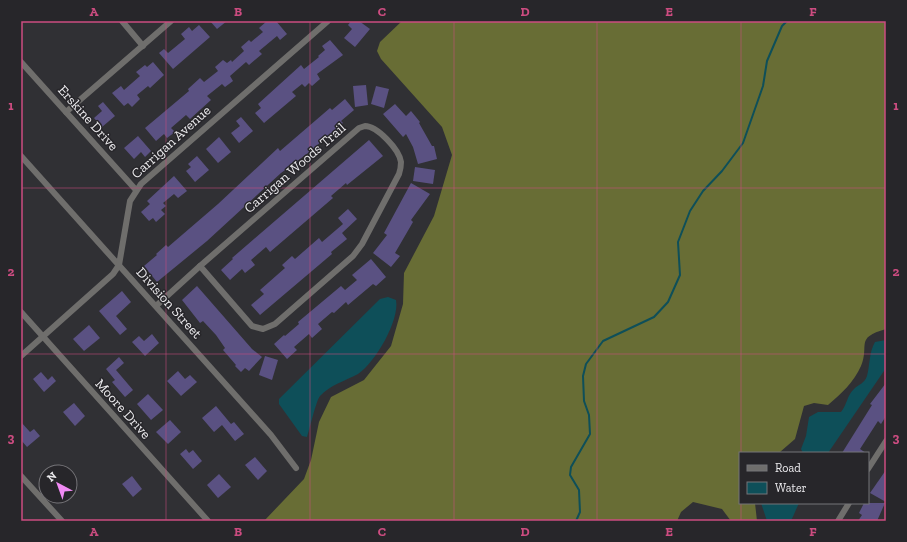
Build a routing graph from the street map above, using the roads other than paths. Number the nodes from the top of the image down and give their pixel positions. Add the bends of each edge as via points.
1 (122, 21) edge
2 (172, 21) edge
3 (328, 21) edge
4 (143, 46) junction
5 (21, 62) edge
6 (66, 112) junction
7 (21, 156) edge
8 (136, 190) junction
9 (119, 265) junction
10 (200, 266) junction
11 (156, 306) junction
12 (21, 312) edge
13 (43, 337) junction
14 (21, 356) edge
15 (886, 441) edge
16 (869, 467) edge
17 (296, 468) dead end
18 (21, 476) edge
19 (848, 504) edge
20 (62, 521) edge
21 (208, 521) edge
22 (838, 521) edge

1 - 4 street
2 - 4 street
3 - 8 street, Carrigan Avenue
4 - 6 street
5 - 6 street, Erskine Drive
6 - 8 street, Erskine Drive
7 - 9 street, Division Street
8 - 9 street, Carrigan Avenue via 130,201
9 - 11 street, Division Street
9 - 13 street via 113,274
10 - 10 street, Carrigan Woods Trail via 359,128 371,126 377,129 397,152 400,162 399,174 362,244 353,256 275,324 263,329 252,326
10 - 11 street, Carrigan Woods Trail
11 - 17 street, Division Street via 271,435
12 - 13 street, Moore Drive
13 - 14 street
13 - 21 street, Moore Drive
15 - 16 street
18 - 20 street
19 - 22 street

